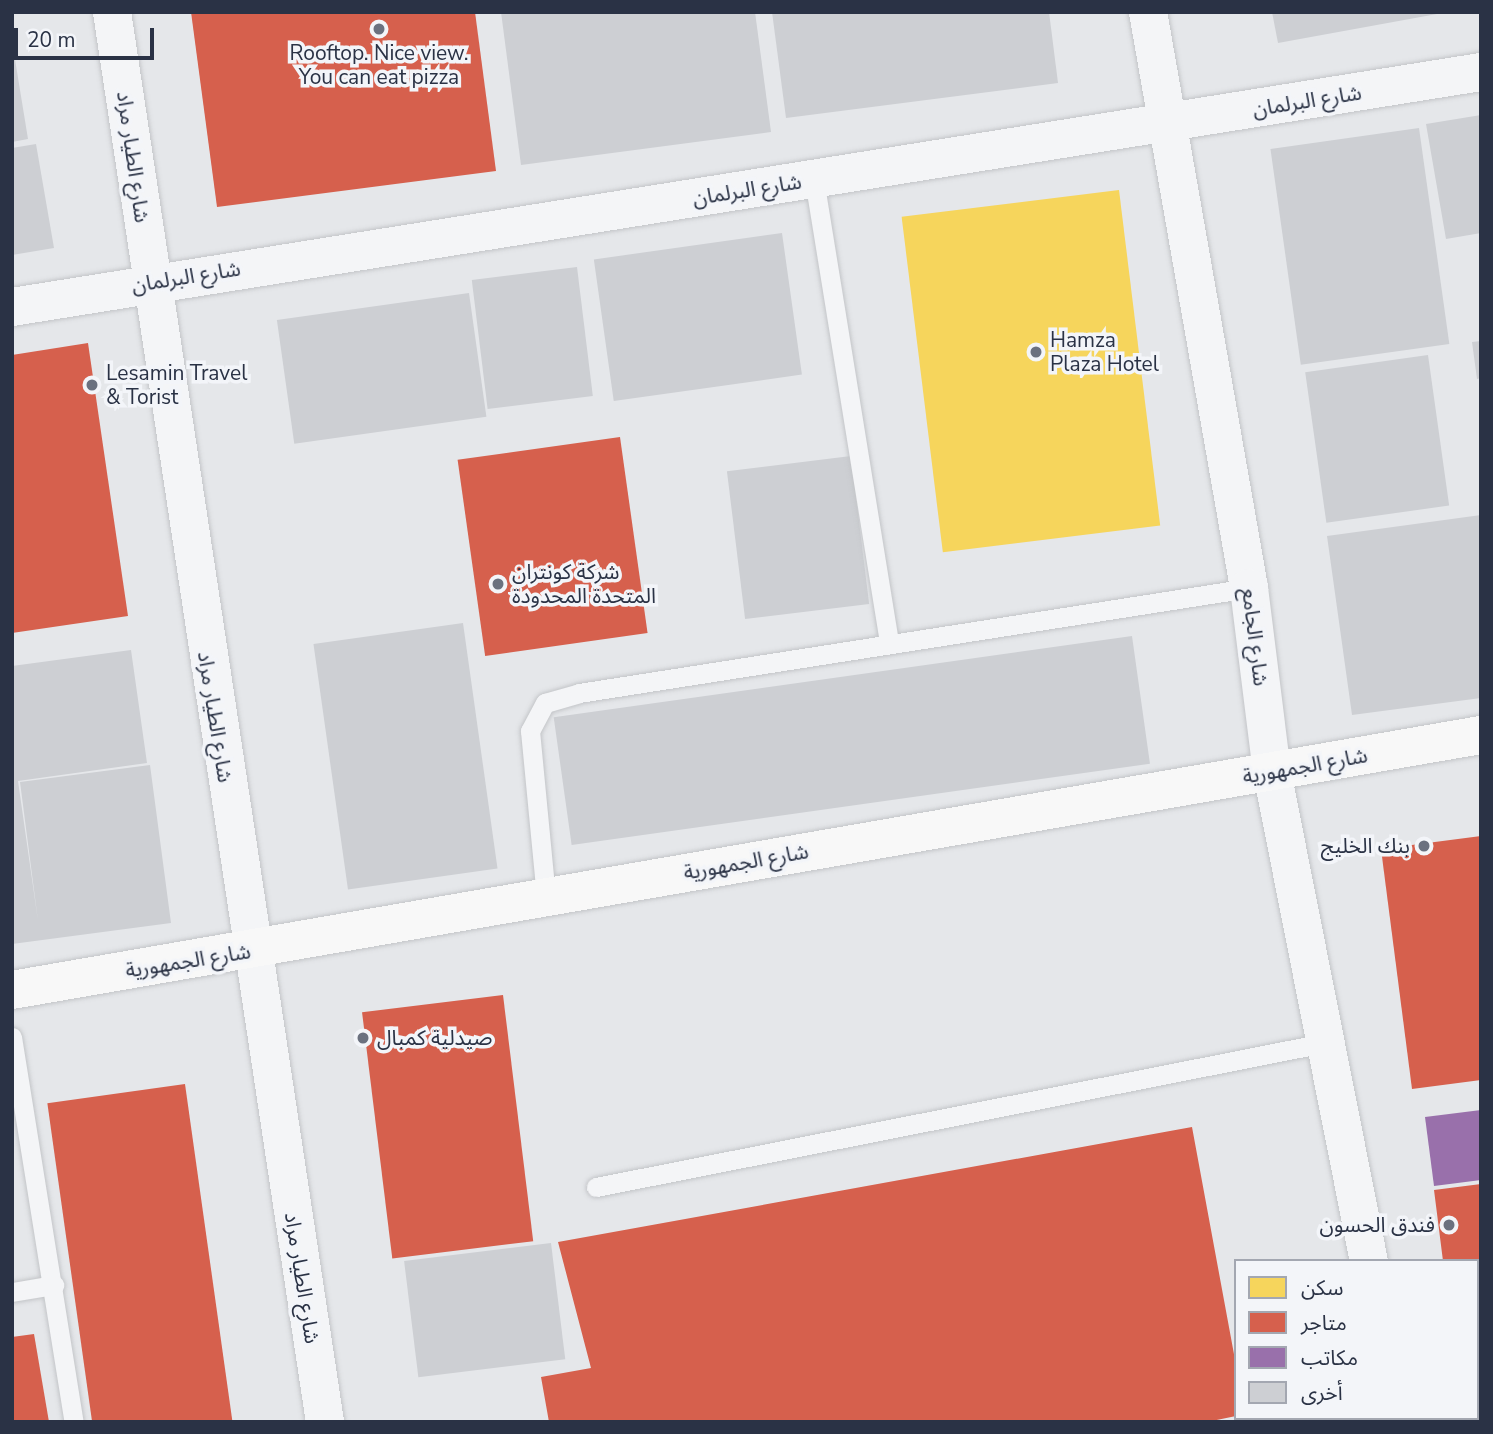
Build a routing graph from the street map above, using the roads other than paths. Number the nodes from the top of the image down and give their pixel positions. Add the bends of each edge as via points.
1 (112, 12) edge
2 (1148, 12) edge
3 (1481, 72) edge
4 (1169, 124) junction
5 (814, 179) junction
6 (150, 283) junction
7 (12, 307) edge
8 (1249, 588) junction
9 (889, 644) junction
10 (1481, 735) edge
11 (1272, 772) junction
12 (546, 897) junction
13 (250, 951) junction
14 (12, 990) edge
15 (12, 1037) edge
16 (1329, 1042) junction
17 (596, 1187) dead end
18 (1369, 1259) edge
19 (54, 1286) junction
20 (12, 1292) edge
21 (74, 1422) edge
22 (325, 1422) edge

1 - 6 street, شارع الطيار مراد
2 - 4 street, شارع الجامع
3 - 4 street, شارع البرلمان
4 - 5 street, شارع البرلمان
4 - 8 street, شارع الجامع
5 - 6 street, شارع البرلمان
5 - 9 lane
6 - 7 street, شارع البرلمان
6 - 13 street, شارع الطيار مراد
8 - 9 lane
8 - 11 street, شارع الجامع
9 - 12 lane via 579,692 545,704 530,732
10 - 11 main road, شارع الجمهورية
11 - 12 main road, شارع الجمهورية
11 - 16 street, شارع الجامع
12 - 13 main road, شارع الجمهورية
13 - 14 main road, شارع الجمهورية
13 - 22 street, شارع الطيار مراد
15 - 19 lane
16 - 17 lane
16 - 18 street, شارع الجامع
19 - 20 lane
19 - 21 lane

